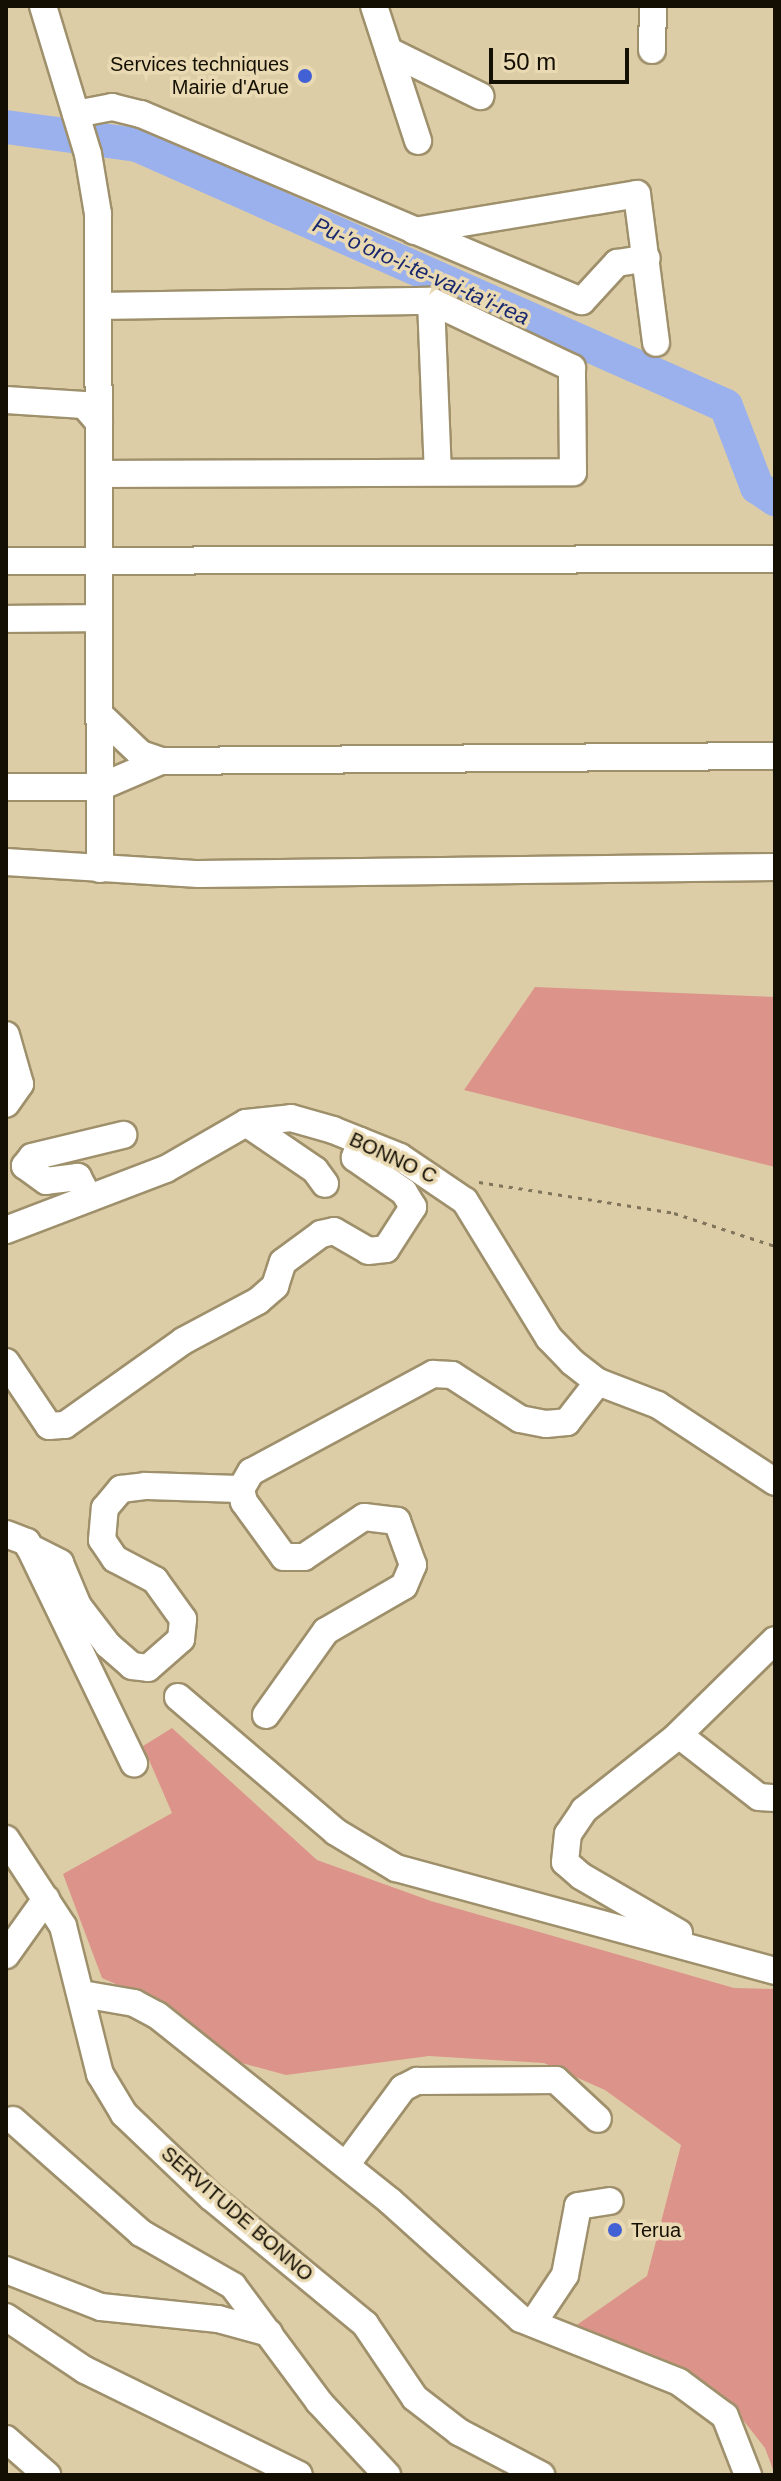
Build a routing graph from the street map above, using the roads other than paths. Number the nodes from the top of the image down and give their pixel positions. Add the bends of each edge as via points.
1 (43, 6) edge
2 (374, 6) edge
3 (653, 6) edge
4 (652, 50) dead end
5 (389, 51) junction
6 (480, 96) dead end
7 (76, 114) junction
8 (418, 141) dead end
9 (413, 231) junction
10 (647, 258) junction
11 (431, 301) junction
12 (98, 306) junction
13 (656, 343) dead end
14 (6, 400) edge
15 (99, 422) junction
16 (438, 472) junction
17 (99, 474) junction
18 (775, 559) edge
19 (6, 561) edge
20 (99, 561) junction
21 (99, 618) junction
22 (6, 619) edge
23 (100, 715) junction
24 (775, 756) edge
25 (161, 761) junction
26 (6, 787) edge
27 (100, 787) junction
28 (6, 862) edge
29 (775, 867) edge
30 (100, 869) junction
31 (6, 1035) edge
32 (6, 1104) edge
33 (246, 1123) junction
34 (123, 1135) dead end
35 (360, 1141) junction
36 (325, 1184) dead end
37 (89, 1198) junction
38 (6, 1230) edge
39 (6, 1362) edge
40 (598, 1382) junction
41 (775, 1482) edge
42 (241, 1489) junction
43 (6, 1534) edge
44 (29, 1547) junction
45 (775, 1640) edge
46 (178, 1697) dead end
47 (266, 1715) dead end
48 (679, 1735) junction
49 (134, 1763) dead end
50 (775, 1798) edge
51 (6, 1839) edge
52 (46, 1899) junction
53 (689, 1944) junction
54 (6, 1955) edge
55 (775, 1971) edge
56 (82, 1994) junction
57 (598, 2119) dead end
58 (13, 2120) dead end
59 (346, 2165) junction
60 (610, 2201) dead end
61 (6, 2270) edge
62 (6, 2317) edge
63 (533, 2323) junction
64 (269, 2333) junction
65 (6, 2439) edge
66 (47, 2475) edge
67 (299, 2475) edge
68 (387, 2475) edge
69 (541, 2475) edge
70 (748, 2475) edge

1 - 7 street
2 - 5 street
3 - 4 street
5 - 6 street
5 - 8 street
7 - 9 street via 126,109
7 - 12 street via 98,214
9 - 10 street via 582,301 617,263
9 - 10 street via 637,194
10 - 13 street
11 - 12 street
11 - 16 street
11 - 16 street via 572,368 573,472
12 - 15 street
14 - 15 street via 84,405
15 - 17 street
16 - 17 street
17 - 20 street
18 - 20 street
19 - 20 street
20 - 21 street
21 - 22 street
21 - 23 street
23 - 25 street via 141,754
23 - 27 street
24 - 25 street
25 - 27 street
26 - 27 street
27 - 30 street
28 - 30 street
29 - 30 street via 199,874
31 - 32 street via 20,1084
33 - 35 street, BONNO C via 291,1118
33 - 36 street via 315,1170
33 - 37 street, BONNO C via 166,1169
34 - 37 street via 32,1157 25,1166 46,1181 78,1177
35 - 39 street via 355,1158 404,1192 413,1207 386,1249 368,1251 334,1231 321,1234 283,1262 275,1286 258,1301 183,1341 65,1425 49,1426
35 - 40 street, BONNO C via 443,1181 465,1201 549,1338
37 - 38 street, BONNO C
40 - 41 street, BONNO C via 658,1405
40 - 42 street via 567,1422 546,1424 520,1419 452,1375 413,1379 251,1472
42 - 44 street via 121,1489 105,1508 102,1540 115,1559 155,1580 183,1619 181,1639 148,1668 132,1666 108,1645 78,1606 60,1563
42 - 47 street via 266,1540 284,1557 304,1557 364,1517 397,1521 412,1545 404,1586 326,1631
43 - 44 street
44 - 49 street
45 - 48 street
46 - 53 street via 336,1832 396,1868
48 - 50 street via 759,1797
48 - 53 street via 584,1810 568,1834 565,1862 672,1926
51 - 52 street, SERVITUDE BONNO
52 - 54 street
52 - 56 street, SERVITUDE BONNO via 63,1926
53 - 55 street
56 - 59 street via 134,2003 157,2015
56 - 69 street, SERVITUDE BONNO via 100,2074 124,2114 211,2197 365,2324 415,2398 459,2432
57 - 59 street via 556,2080 417,2081 403,2088
58 - 64 street via 141,2233 233,2286
59 - 63 street
60 - 63 street via 578,2206 565,2275
61 - 64 street via 101,2307 218,2319
62 - 67 street via 85,2370
63 - 70 street via 679,2382 725,2416
64 - 68 street
65 - 66 street

